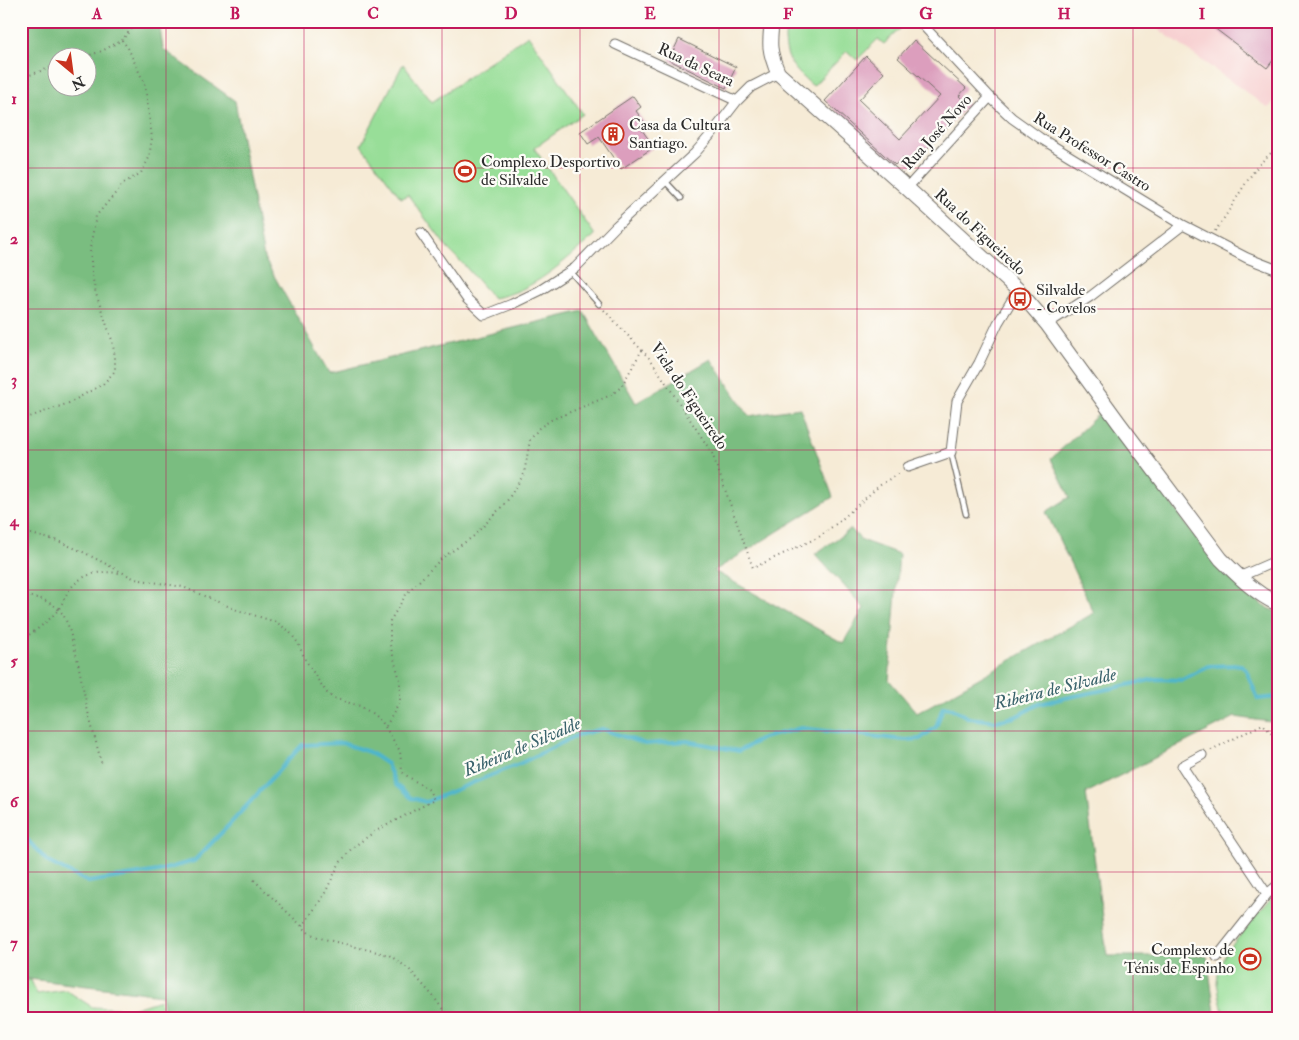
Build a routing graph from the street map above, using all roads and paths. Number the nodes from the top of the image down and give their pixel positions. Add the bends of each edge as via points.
1 (138, 21) edge
2 (772, 21) edge
3 (919, 21) edge
4 (122, 40) junction
5 (615, 44) dead end
6 (98, 52) edge
7 (48, 69) edge
8 (778, 73) junction
9 (21, 78) edge
10 (990, 97) junction
11 (737, 101) junction
12 (1278, 147) edge
13 (665, 180) junction
14 (907, 188) junction
15 (681, 198) dead end
16 (1182, 225) junction
17 (421, 233) dead end
18 (1209, 238) junction
19 (1278, 270) edge
20 (570, 271) junction
21 (1018, 290) junction
22 (599, 304) joint
23 (1047, 324) junction
24 (642, 350) junction
25 (21, 420) edge
26 (951, 452) junction
27 (908, 467) joint
28 (966, 514) dead end
29 (21, 534) edge
30 (1278, 560) edge
31 (122, 573) junction
32 (1239, 577) junction
33 (21, 595) edge
34 (1278, 604) edge
35 (58, 609) junction
36 (21, 640) edge
37 (386, 727) junction
38 (1278, 741) edge
39 (1202, 755) joint
40 (102, 765) dead end
41 (254, 880) dead end
42 (1278, 885) edge
43 (1267, 894) junction
44 (302, 927) junction
45 (1217, 957) dead end
46 (450, 1019) edge

1 - 4 path
2 - 8 main road via 769,44
3 - 10 street, Rua Professor Castro
4 - 6 path
4 - 25 path via 145,85 152,138 149,158 141,173 124,183 96,216 90,248 92,275 112,340 115,371 103,384 69,403
5 - 11 street, Rua da Seara
7 - 9 path
8 - 11 street, Rua da Seara via 751,87
8 - 14 main road, Rua do Figueiredo
10 - 14 street, Rua José Novo
10 - 16 street, Rua Professor Castro via 1040,138
11 - 13 street, Rua da Seara via 695,153
12 - 18 path via 1259,165
13 - 15 lane
13 - 20 street, Rua da Seara
14 - 21 main road, Rua do Figueiredo
16 - 18 street, Rua Professor Castro
16 - 23 street via 1090,296
17 - 20 street, Rua da Seara via 467,299 484,315 539,291
18 - 19 street, Rua Professor Castro
20 - 22 lane
21 - 23 main road, Rua do Figueiredo
21 - 26 street via 957,401
22 - 24 path, Viela do Figueiredo
23 - 32 main road, Rua do Figueiredo via 1119,424
24 - 27 path, Viela do Figueiredo via 712,453 753,568 819,537 879,486
24 - 37 path via 620,387 611,395 539,428 530,440 524,474 507,501 474,536 442,558 407,593 390,622 390,645 400,680 400,702
26 - 27 street
26 - 28 lane
29 - 31 path via 31,534 82,550
30 - 32 street
31 - 35 path via 90,573 69,590
31 - 37 path via 135,579 184,587 237,610 276,622 298,643 327,693 360,706
32 - 34 main road, Rua do Figueiredo
33 - 35 path via 42,599
35 - 36 path
35 - 40 path via 68,625
37 - 44 path via 400,751 404,774 429,790 434,800 374,832 352,848
38 - 39 path via 1263,724
39 - 43 street via 1182,766
41 - 44 path
42 - 43 street
43 - 45 street
44 - 46 path via 320,938 389,955 409,969

